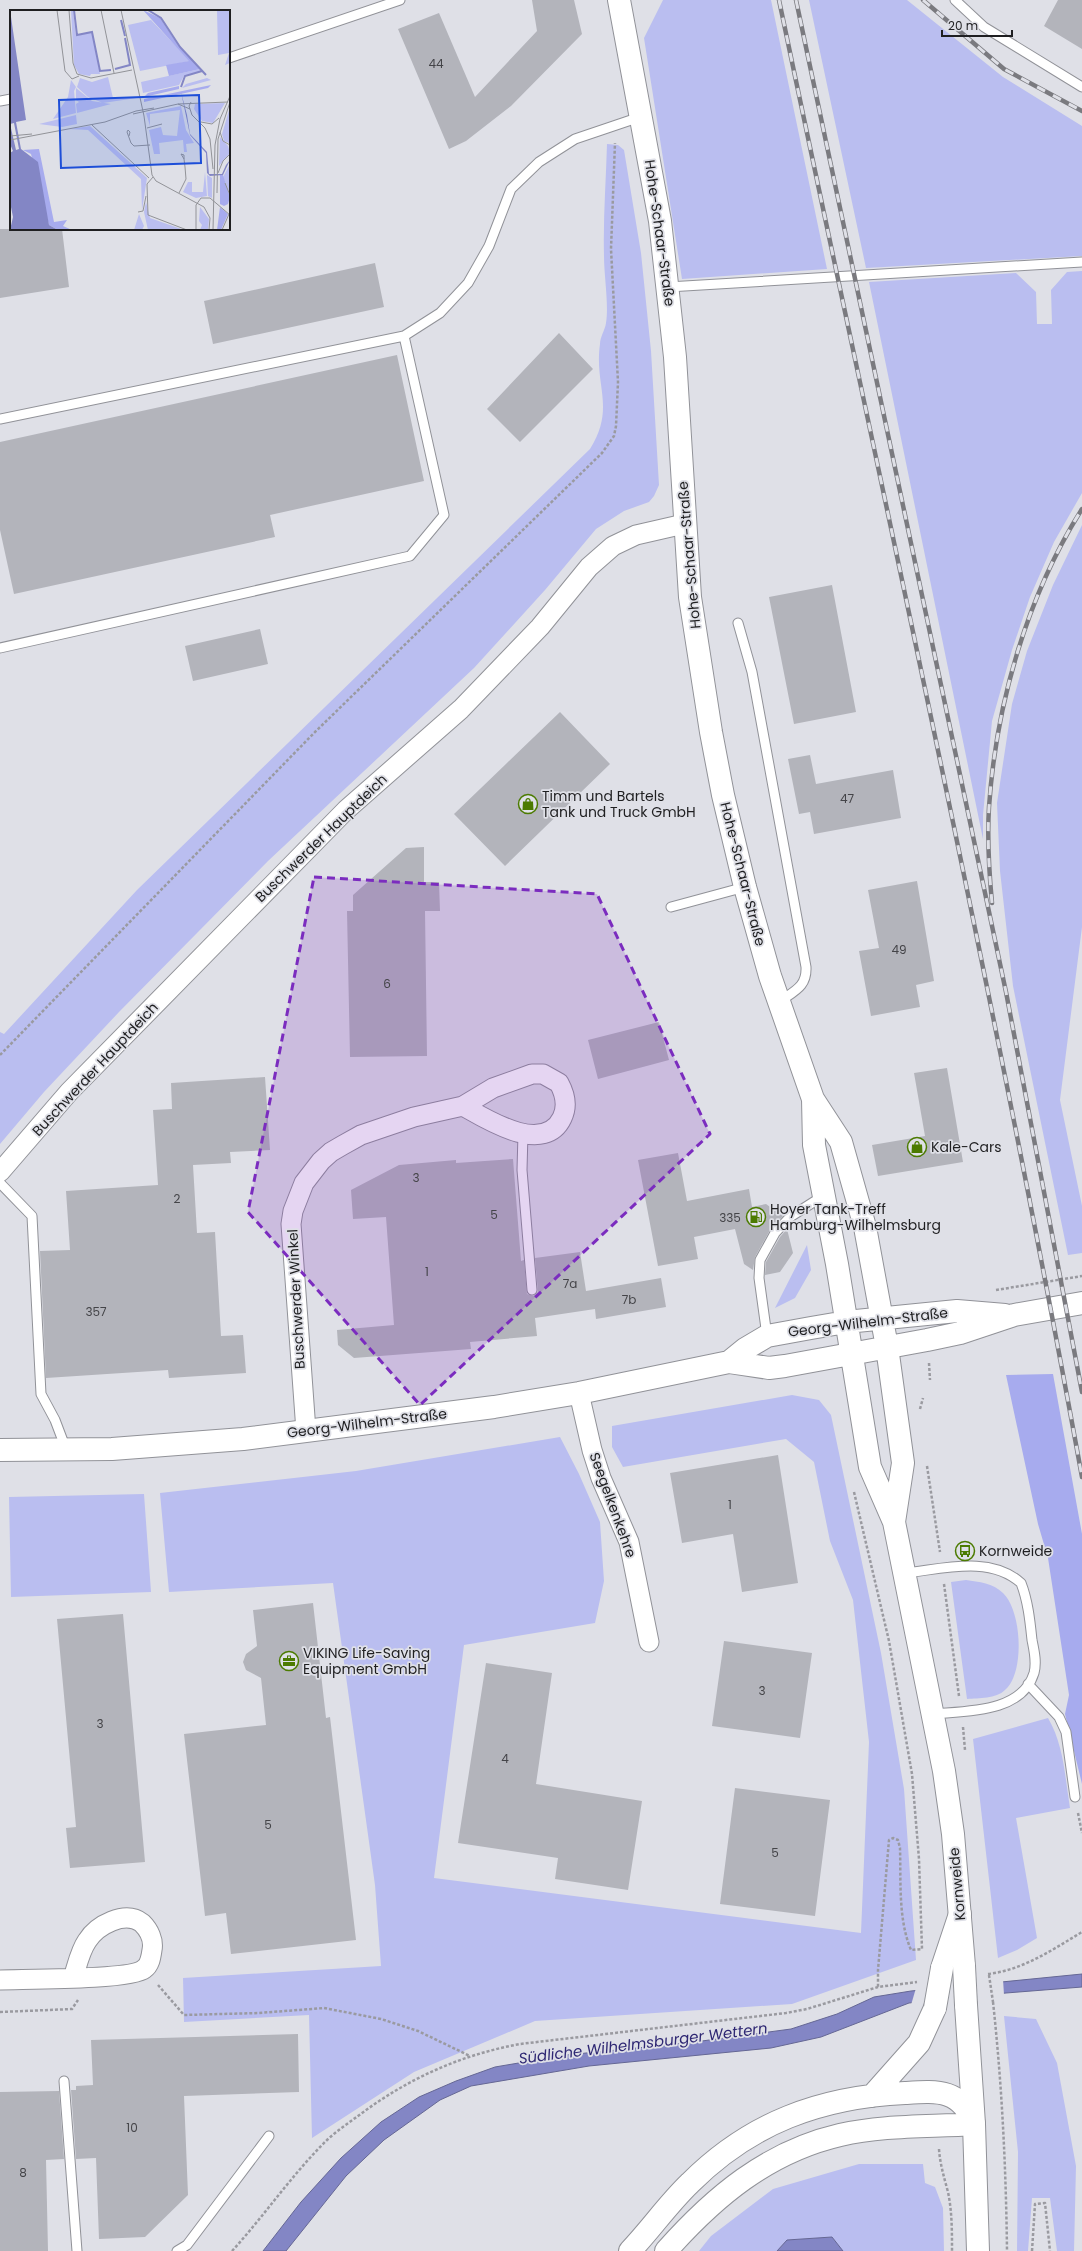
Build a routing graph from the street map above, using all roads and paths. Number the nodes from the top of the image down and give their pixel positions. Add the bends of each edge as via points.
1 (400, 0) edge
2 (619, 0) edge
3 (955, 0) edge
4 (230, 58) edge
5 (1082, 87) edge
6 (10, 100) edge
7 (0, 101) edge
8 (642, 116) junction
9 (615, 125) junction
10 (1082, 262) edge
11 (668, 287) junction
12 (404, 336) junction
13 (0, 419) edge
14 (684, 524) junction
15 (738, 623) dead end
16 (0, 648) edge
17 (745, 887) junction
18 (671, 907) dead end
19 (779, 1002) junction
20 (0, 1055) edge
21 (813, 1099) junction
22 (463, 1106) junction
23 (523, 1133) junction
24 (0, 1172) edge
25 (0, 1183) edge
26 (824, 1196) junction
27 (1082, 1276) edge
28 (532, 1290) dead end
29 (988, 1291) dead end
30 (1082, 1303) edge
31 (1014, 1316) junction
32 (883, 1318) junction
33 (846, 1322) junction
34 (767, 1336) junction
35 (888, 1347) junction
36 (851, 1354) junction
37 (729, 1362) junction
38 (579, 1393) junction
39 (306, 1431) junction
40 (0, 1450) edge
41 (66, 1450) junction
42 (853, 1488) dead end
43 (894, 1522) junction
44 (905, 1573) junction
45 (649, 1642) dead end
46 (1028, 1684) junction
47 (933, 1714) junction
48 (1076, 1797) joint
49 (1082, 1833) edge
50 (960, 1914) junction
51 (1082, 1932) edge
52 (144, 1969) junction
53 (989, 1971) dead end
54 (1003, 1972) dead end
55 (93, 1977) junction
56 (73, 1978) junction
57 (0, 1980) edge
58 (911, 1982) dead end
59 (878, 1987) junction
60 (0, 2012) edge
61 (470, 2056) junction
62 (64, 2081) dead end
63 (872, 2096) junction
64 (974, 2124) junction
65 (269, 2136) dead end
66 (939, 2154) dead end
67 (78, 2251) edge
68 (177, 2251) edge
69 (232, 2251) edge
70 (630, 2251) edge
71 (666, 2251) edge
72 (952, 2251) edge
73 (978, 2251) edge
74 (1007, 2251) edge
75 (1032, 2251) edge
76 (1050, 2251) edge

1 - 4 lane
2 - 8 main road, Hohe-Schaar-Straße
3 - 5 lane via 984,27
6 - 7 lane
8 - 9 lane
8 - 11 main road, Hohe-Schaar-Straße via 660,221
9 - 12 lane via 575,139 539,162 512,189 490,246 468,283 440,313
9 - 20 path via 612,249 618,382 614,436 602,453 315,732
10 - 11 lane
11 - 14 main road, Hohe-Schaar-Straße via 680,424
12 - 13 lane
12 - 16 lane via 444,515 410,556
14 - 17 main road, Hohe-Schaar-Straße via 690,597 702,682
14 - 24 street, Buschwerder Hauptdeich via 636,535 613,546 589,567 540,627 466,704 341,815 69,1092
15 - 19 lane via 752,672 806,967 806,978 801,986
17 - 18 lane
17 - 19 main road, Hohe-Schaar-Straße
19 - 21 main road, Hohe-Schaar-Straße
21 - 26 main road, Hohe-Schaar-Straße via 814,1145
21 - 32 main road, Hohe-Schaar-Straße via 841,1142 865,1227
22 - 23 street, Buschwerder Winkel via 501,1127
22 - 23 street, Buschwerder Winkel via 493,1088 514,1080 532,1074 550,1076 559,1083 563,1091 563,1118 549,1132
22 - 39 street, Buschwerder Winkel via 414,1117 362,1135 331,1152 304,1184 293,1211 291,1224
23 - 28 lane via 522,1170
25 - 41 lane via 32,1216 41,1394 55,1420
26 - 33 main road, Hohe-Schaar-Straße
26 - 34 lane via 790,1217 775,1233 760,1260 759,1278
27 - 29 path
30 - 31 main road, Georg-Wilhelm-Straße
31 - 32 main road, Georg-Wilhelm-Straße via 957,1311
31 - 35 main road, Georg-Wilhelm-Straße via 960,1333
32 - 33 main road, Georg-Wilhelm-Straße
32 - 35 main road, Kornweide
33 - 34 main road, Georg-Wilhelm-Straße
33 - 36 main road, Kornweide
34 - 37 main road, Georg-Wilhelm-Straße via 744,1349
35 - 36 main road, Georg-Wilhelm-Straße
35 - 43 main road, Kornweide via 903,1463
36 - 37 main road, Georg-Wilhelm-Straße via 769,1368
36 - 43 main road, Kornweide via 870,1467
37 - 38 main road, Georg-Wilhelm-Straße
38 - 39 main road, Georg-Wilhelm-Straße via 494,1407
38 - 45 street, Seegelkenkehre via 592,1450 629,1542
39 - 41 main road, Georg-Wilhelm-Straße via 112,1449
40 - 41 main road, Georg-Wilhelm-Straße
42 - 59 path via 889,1642 912,1774 920,1859 922,1949 911,1950 905,1936 900,1848 898,1840 890,1840
43 - 44 main road, Kornweide
44 - 46 lane via 988,1566 1014,1577 1024,1591 1030,1619 1035,1662 1034,1672
44 - 47 main road, Kornweide
46 - 47 lane via 1019,1694 991,1708
46 - 48 lane via 1059,1717 1066,1732
47 - 50 main road, Kornweide via 952,1834
48 - 49 path
50 - 63 main road, bridge via 942,1968 931,2021 919,2043
50 - 64 main road, Kornweide, bridge
51 - 54 path via 1038,1958
52 - 55 street via 131,1975
52 - 56 street via 152,1957 153,1947 149,1932 139,1921 123,1918 106,1924 86,1941
52 - 61 path via 184,2015 324,2008 381,2019 418,2031
53 - 74 path, bridge via 998,2047 1006,2176
55 - 56 street
55 - 60 path via 72,2009
56 - 57 street
58 - 59 path
59 - 61 path via 807,2010 544,2041 498,2048
61 - 69 path via 432,2070 384,2097 326,2141 278,2194
62 - 67 lane
63 - 64 main road via 917,2092 946,2094 963,2103
63 - 70 main road via 818,2106 793,2114 763,2127 738,2143 713,2161 689,2184
64 - 71 main road via 856,2132 794,2150 751,2173 731,2188
64 - 73 main road, Kornweide
65 - 68 lane via 187,2245
66 - 72 path via 949,2199
75 - 76 path via 1035,2204 1045,2203

